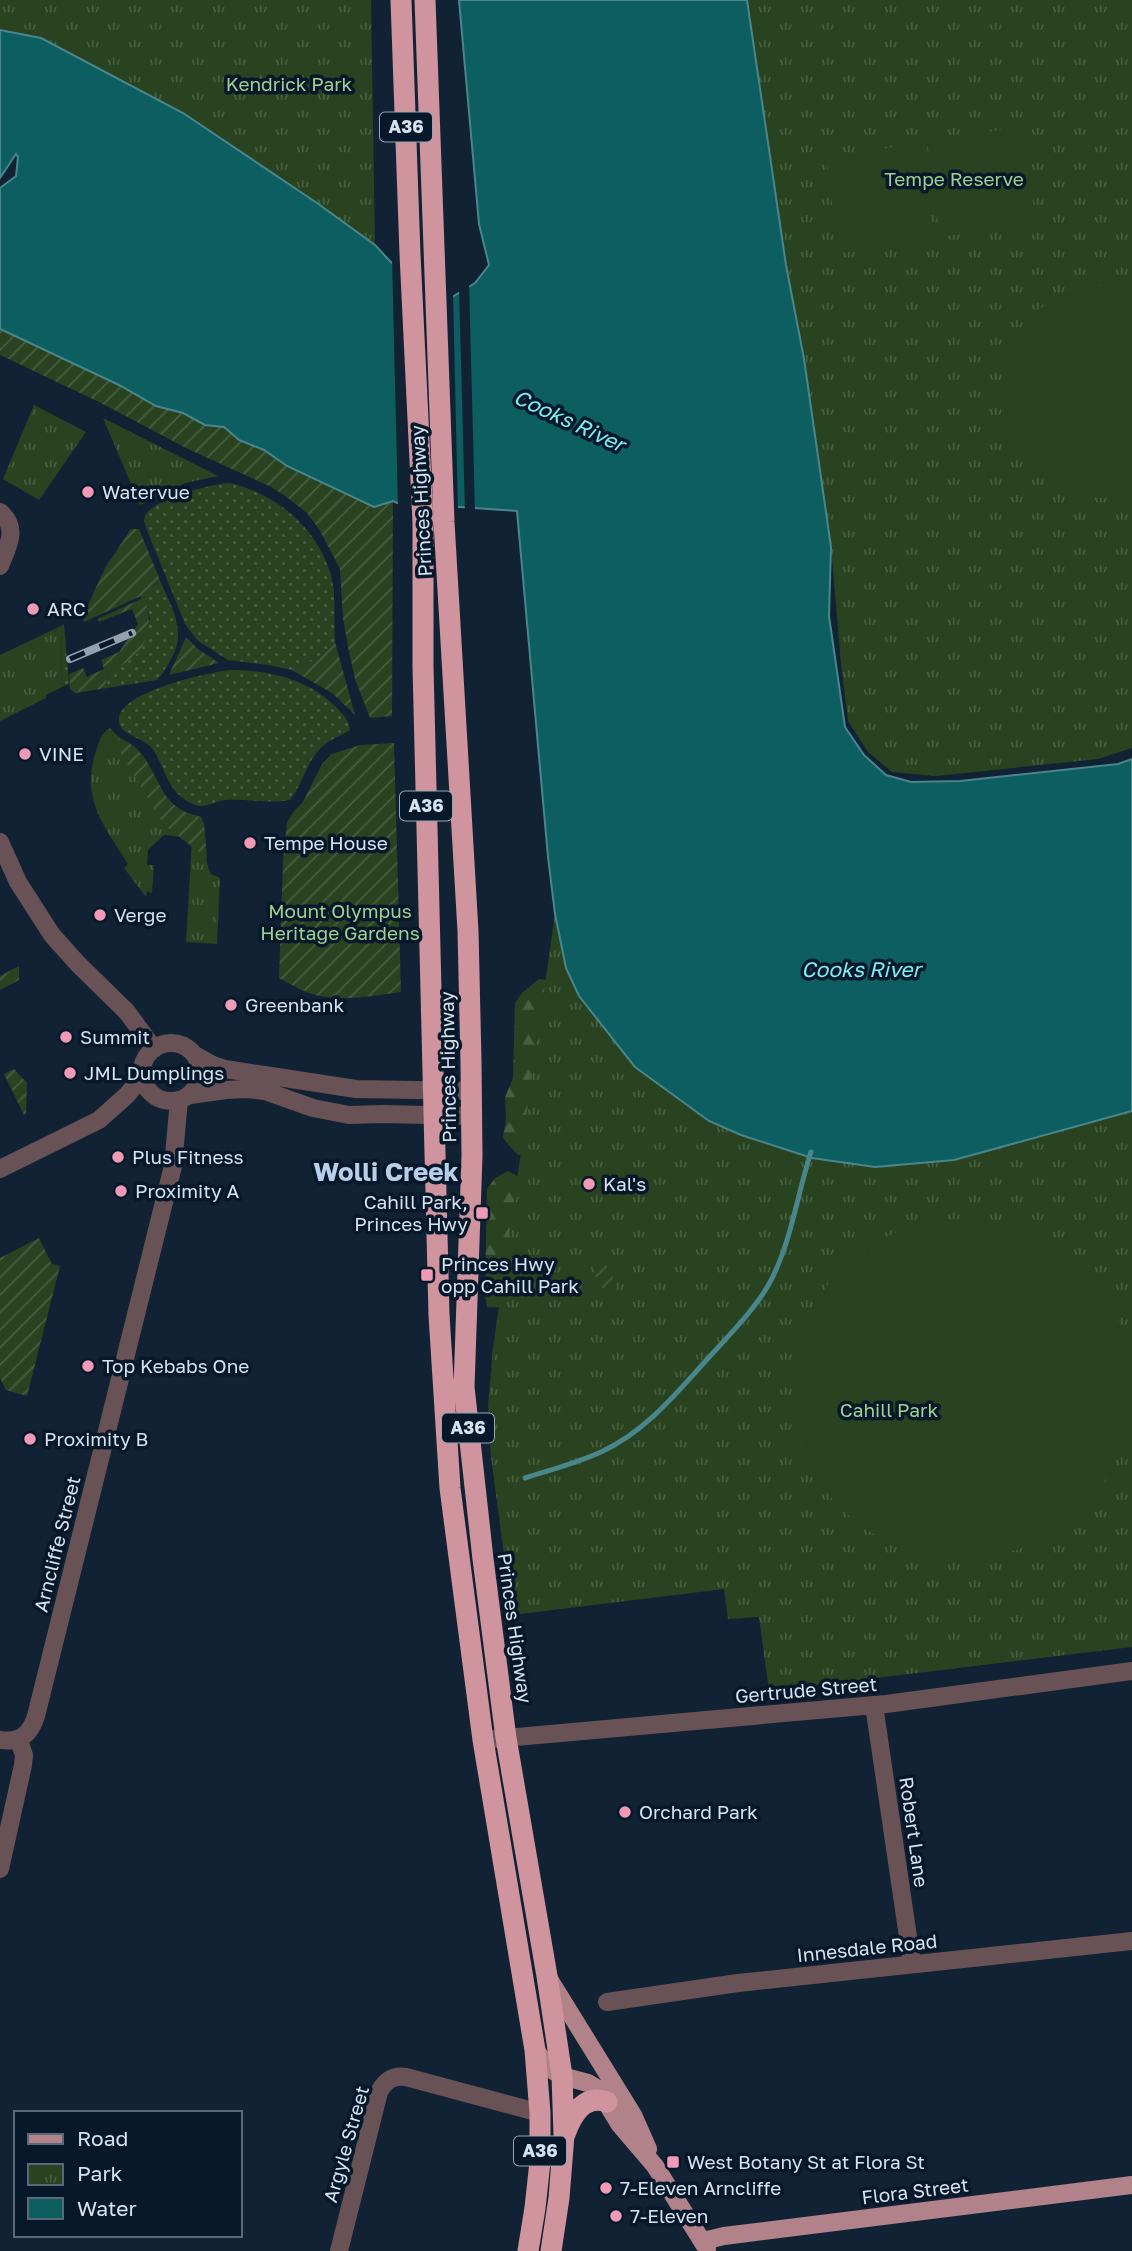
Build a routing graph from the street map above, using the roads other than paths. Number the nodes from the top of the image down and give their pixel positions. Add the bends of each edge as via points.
1 (401, 0) edge
2 (425, 0) edge
3 (0, 512) edge
4 (433, 522) junction
5 (0, 566) edge
6 (0, 842) edge
7 (154, 1049) junction
8 (195, 1055) junction
9 (142, 1077) junction
10 (432, 1090) junction
11 (472, 1091) junction
12 (184, 1098) junction
13 (433, 1115) junction
14 (472, 1116) junction
15 (0, 1169) edge
16 (1132, 1671) edge
17 (874, 1705) junction
18 (506, 1738) junction
19 (0, 1740) edge
20 (19, 1740) junction
21 (483, 1740) junction
22 (0, 1869) edge
23 (1132, 1941) edge
24 (912, 1964) junction
25 (547, 1976) junction
26 (607, 2002) dead end
27 (535, 2050) junction
28 (562, 2076) junction
29 (607, 2102) junction
30 (540, 2113) junction
31 (564, 2136) junction
32 (655, 2166) junction
33 (1132, 2185) edge
34 (706, 2246) edge
35 (339, 2251) edge
36 (528, 2251) edge
37 (551, 2251) edge

1 - 4 highway, Princes Highway / A36 via 410,254
2 - 4 highway, Princes Highway / A36 via 433,251
3 - 5 street via 9,522 11,537
4 - 10 highway, Princes Highway / A36 via 423,680
4 - 11 highway, Princes Highway / A36 via 468,931
6 - 7 street via 18,882 52,935 127,1012
7 - 8 street via 176,1044
7 - 9 street via 144,1062
8 - 10 street via 225,1069 336,1087
8 - 12 street via 199,1080
9 - 12 street via 160,1099
9 - 15 street via 99,1120
10 - 11 street
10 - 13 highway, Princes Highway / A36
11 - 14 highway, Princes Highway / A36
12 - 13 street via 246,1089 349,1115
12 - 20 street, Arncliffe Street via 173,1166 36,1716 32,1728
13 - 14 street
13 - 21 highway, Princes Highway / A36 via 450,1488
14 - 18 highway, Princes Highway / A36 via 464,1387
16 - 17 street, Gertrude Street
17 - 18 street, Gertrude Street
17 - 24 street, Robert Lane
18 - 21 street, Gertrude Street
18 - 25 highway, Princes Highway / A36
19 - 20 street
20 - 22 street via 23,1766
21 - 27 highway, Princes Highway / A36
23 - 24 street, Innesdale Road
24 - 26 street, Innesdale Road
25 - 28 highway, Princes Highway / A36
25 - 32 main road via 633,2115
27 - 28 main road
27 - 30 highway, Princes Highway / A36
28 - 29 main road via 588,2083
28 - 31 highway, Princes Highway / A36
29 - 31 highway via 598,2099 584,2104
29 - 32 main road
30 - 35 street, Argyle Street via 406,2077 389,2080 379,2092
30 - 36 highway, Princes Highway / A36 via 538,2186
31 - 37 highway, Princes Highway / A36
32 - 34 main road
33 - 34 main road, Flora Street via 724,2236

